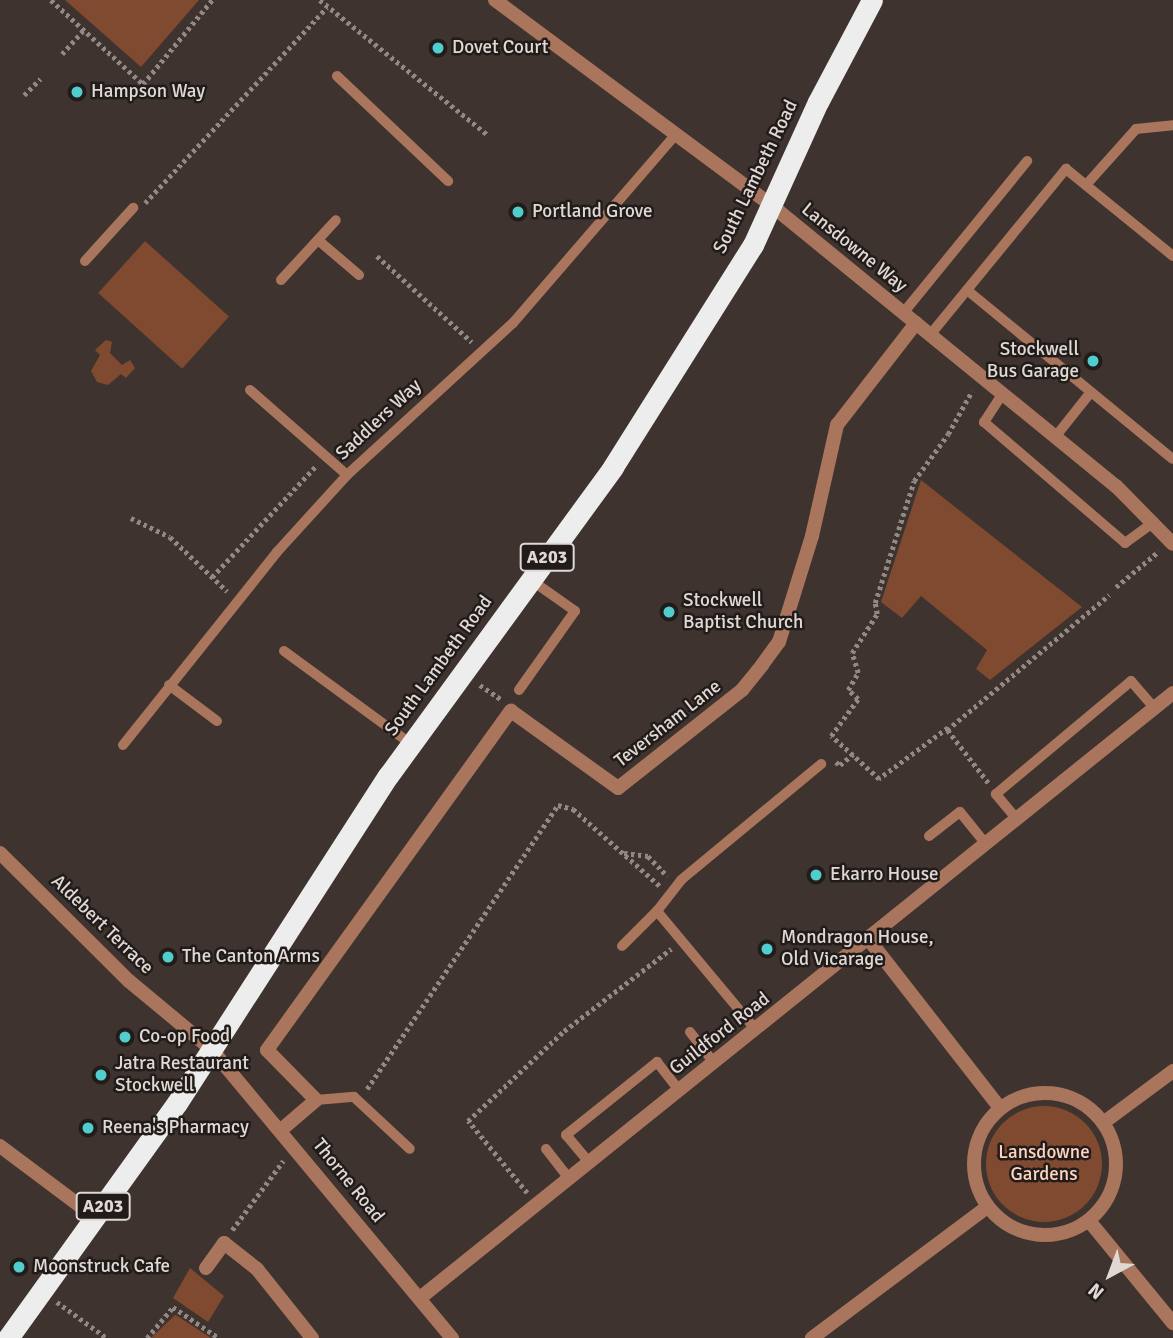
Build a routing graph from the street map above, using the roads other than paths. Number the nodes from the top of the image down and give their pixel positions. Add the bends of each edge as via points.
1 (495, 0) edge
2 (872, 0) edge
3 (337, 76) dead end
4 (1173, 125) edge
5 (675, 135) junction
6 (1027, 161) dead end
7 (447, 181) dead end
8 (1086, 185) junction
9 (771, 205) junction
10 (135, 209) road end
11 (336, 220) dead end
12 (318, 240) junction
13 (1173, 256) edge
14 (85, 261) dead end
15 (359, 275) dead end
16 (281, 280) dead end
17 (967, 290) junction
18 (904, 312) junction
19 (916, 323) junction
20 (930, 335) junction
21 (250, 390) dead end
22 (1091, 392) junction
23 (1003, 393) junction
24 (1056, 436) junction
25 (1173, 459) edge
26 (347, 475) junction
27 (1154, 522) junction
28 (1172, 543) edge
29 (530, 580) junction
30 (284, 651) dead end
31 (170, 685) junction
32 (519, 690) dead end
33 (1173, 694) edge
34 (1155, 709) junction
35 (217, 721) dead end
36 (411, 744) junction
37 (123, 745) dead end
38 (821, 764) dead end
39 (1015, 817) junction
40 (929, 836) dead end
41 (984, 842) junction
42 (0, 853) edge
43 (657, 911) junction
44 (870, 941) junction
45 (622, 946) dead end
46 (756, 1030) junction
47 (690, 1032) dead end
48 (212, 1050) junction
49 (714, 1063) junction
50 (1173, 1071) edge
51 (679, 1090) junction
52 (316, 1100) junction
53 (1000, 1108) junction
54 (1103, 1123) junction
55 (281, 1130) junction
56 (0, 1146) edge
57 (410, 1149) dead end
58 (546, 1149) dead end
59 (588, 1161) junction
60 (568, 1177) junction
61 (987, 1208) junction
62 (95, 1217) junction
63 (1090, 1222) junction
64 (206, 1268) dead end
65 (420, 1298) junction
66 (1173, 1323) edge
67 (8, 1338) edge
68 (312, 1338) edge
69 (452, 1338) edge
70 (812, 1338) edge

1 - 5 street, Lansdowne Way
2 - 9 highway, South Lambeth Road / A203
3 - 7 lane
4 - 8 lane via 1136,129
5 - 9 street, Lansdowne Way
5 - 26 lane, Saddlers Way via 513,323
6 - 18 lane
8 - 13 lane
8 - 17 lane via 1066,169
9 - 18 street, Lansdowne Way
9 - 29 highway, South Lambeth Road / A203 via 745,258 621,455
10 - 14 lane
11 - 12 lane
12 - 15 lane
12 - 16 lane
17 - 20 lane
17 - 22 lane
18 - 19 street, Lansdowne Way
19 - 20 street, Lansdowne Way
19 - 52 street, Teversham Lane via 837,425 811,536 779,642 762,665 732,698 618,788 510,711 267,1050
20 - 23 street, Lansdowne Way
21 - 26 lane
22 - 24 lane
22 - 25 lane
23 - 24 street, Lansdowne Way
23 - 27 lane via 985,422 1125,543
24 - 27 street, Lansdowne Way
26 - 31 lane, Saddlers Way via 235,599
27 - 28 street, Lansdowne Way
29 - 32 lane via 575,611
29 - 36 highway, South Lambeth Road / A203
30 - 36 lane
31 - 35 lane
31 - 37 lane, Saddlers Way
33 - 34 street, Guildford Road
34 - 39 street, Guildford Road
34 - 39 lane via 1131,681 996,794
36 - 48 highway, South Lambeth Road / A203
38 - 43 lane via 681,880
39 - 41 street, Guildford Road
40 - 41 lane via 960,812
41 - 44 street, Guildford Road
42 - 48 street, Aldebert Terrace via 122,975
43 - 45 lane
43 - 46 lane
44 - 46 street, Guildford Road
44 - 53 street
46 - 49 street, Guildford Road
47 - 49 lane
48 - 55 street, Thorne Road
48 - 62 highway, South Lambeth Road / A203
49 - 51 street, Guildford Road
50 - 54 street
51 - 59 street, Guildford Road
51 - 59 lane via 657,1062 566,1135
52 - 55 street
52 - 57 lane via 354,1097
53 - 54 street via 1029,1094 1054,1093 1078,1101
53 - 61 street via 977,1140 975,1175
54 - 63 street via 1115,1160 1111,1185
55 - 65 street, Thorne Road
56 - 62 street
58 - 60 lane
59 - 60 street, Guildford Road
60 - 65 street, Guildford Road
61 - 63 street via 1015,1228 1039,1235 1072,1231
61 - 70 street
62 - 67 highway, South Lambeth Road / A203
63 - 66 street
64 - 68 street via 224,1243 257,1269
65 - 69 street, Thorne Road

